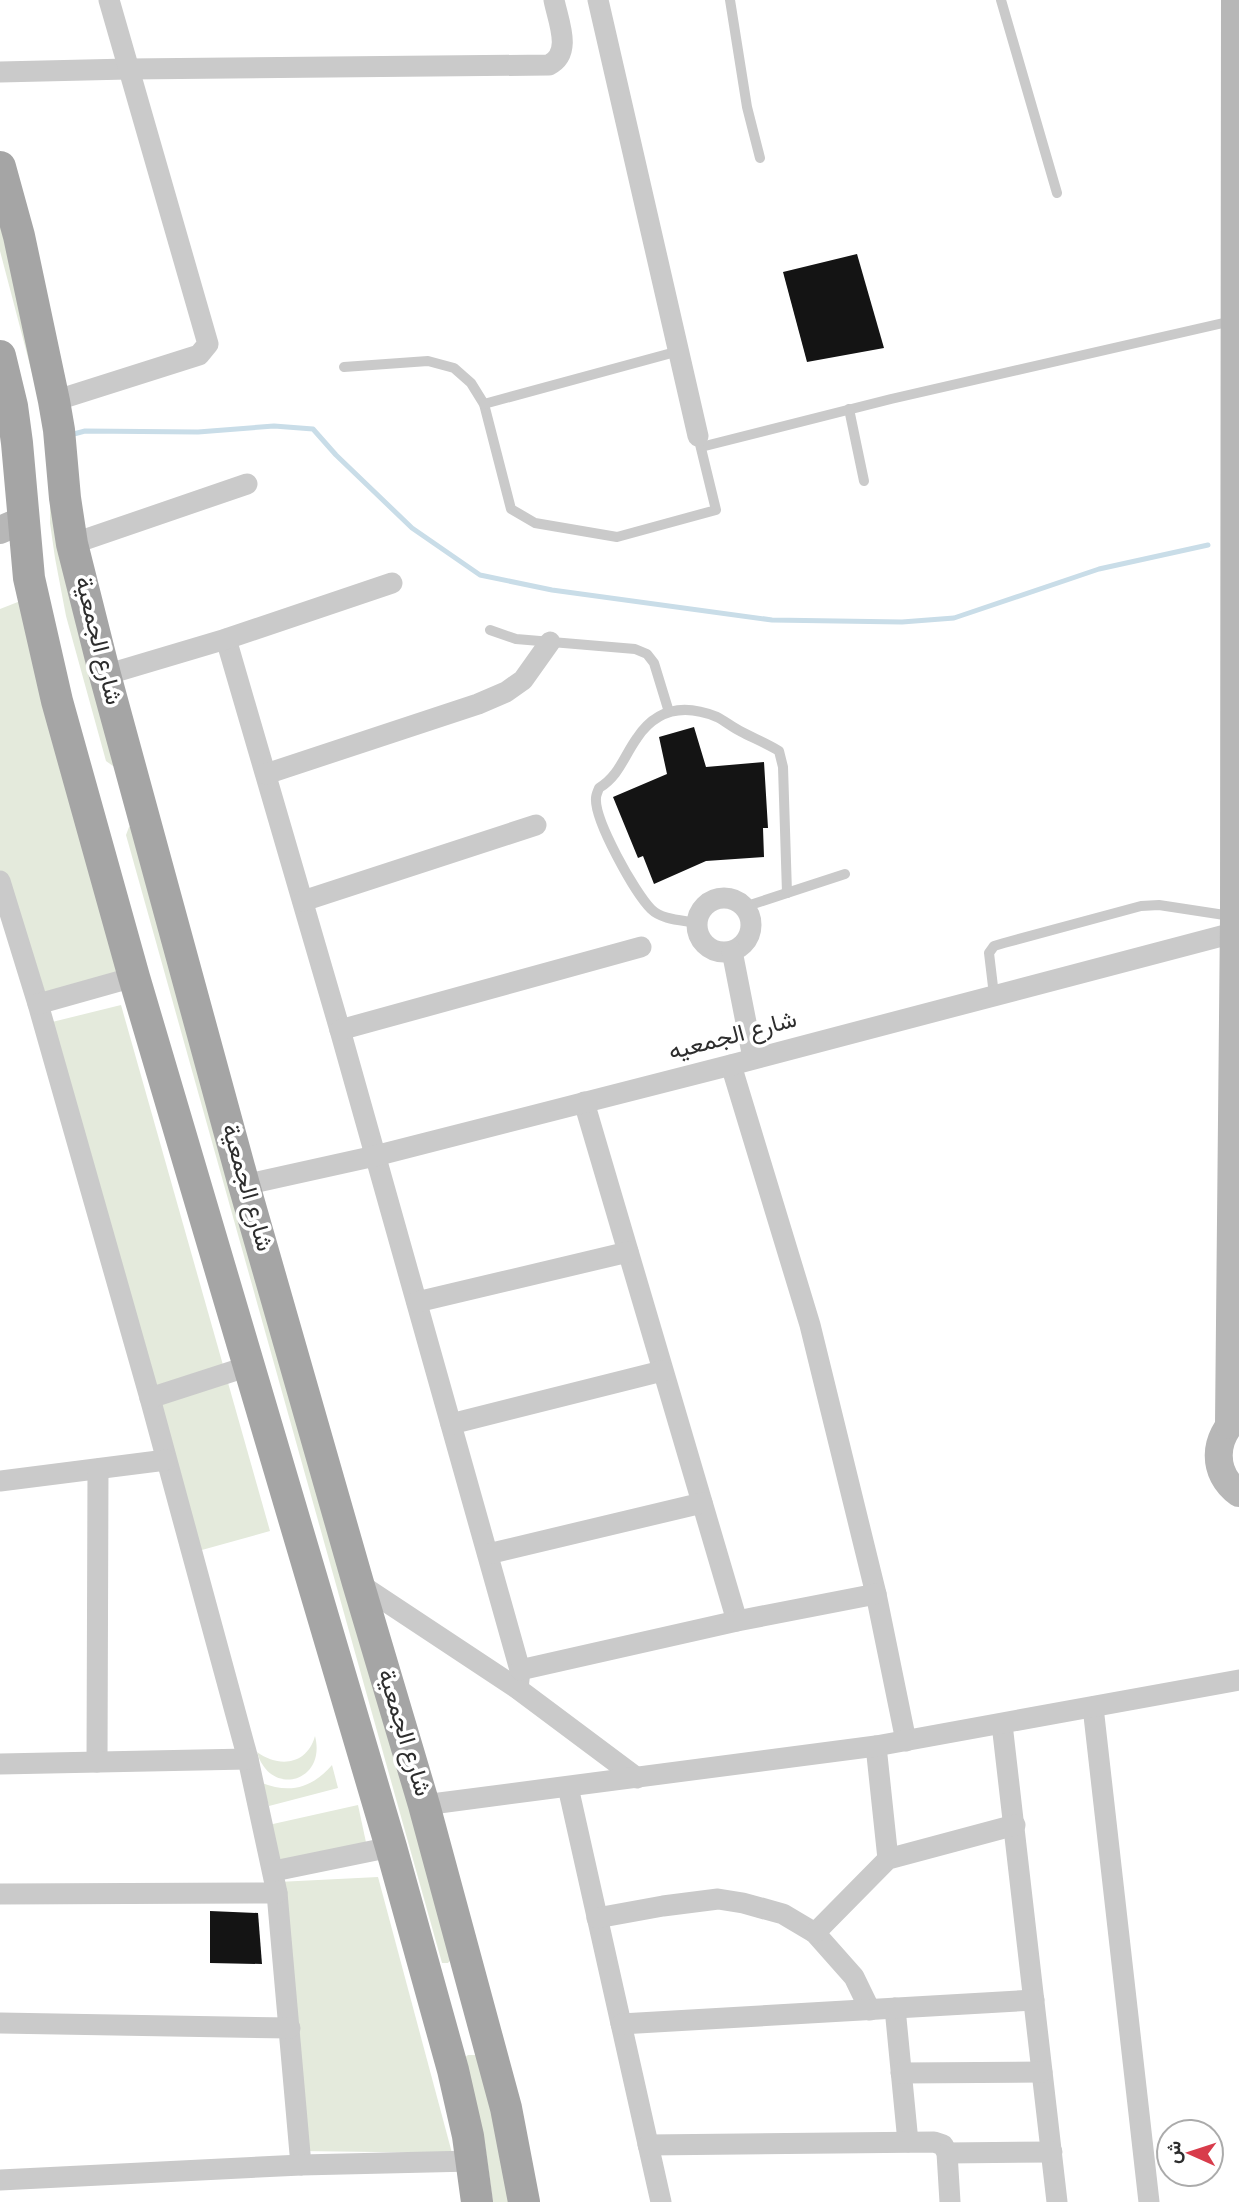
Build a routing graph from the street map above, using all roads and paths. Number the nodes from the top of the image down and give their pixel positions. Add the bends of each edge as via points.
1 (109, 0) edge
2 (554, 0) edge
3 (598, 0) edge
4 (730, 0) edge
5 (1001, 0) edge
6 (1235, 0) edge
7 (128, 69) junction
8 (0, 72) edge
9 (760, 158) dead end
10 (0, 167) edge
11 (1057, 193) dead end
12 (1234, 321) junction
13 (678, 351) junction
14 (0, 356) edge
15 (344, 367) dead end
16 (54, 401) junction
17 (484, 404) junction
18 (6, 408) edge
19 (849, 409) junction
20 (699, 442) junction
21 (864, 481) dead end
22 (247, 484) dead end
23 (11, 525) edge
24 (72, 544) junction
25 (392, 583) dead end
26 (489, 630) dead end
27 (226, 639) junction
28 (550, 642) junction
29 (105, 675) junction
30 (668, 712) junction
31 (128, 761) junction
32 (76, 770) junction
33 (266, 774) junction
34 (144, 821) junction
35 (536, 825) dead end
36 (93, 836) junction
37 (845, 874) dead end
38 (0, 881) edge
39 (787, 893) junction
40 (303, 901) junction
41 (744, 907) junction
42 (697, 923) junction
43 (1233, 925) junction
44 (641, 947) dead end
45 (732, 951) junction
46 (134, 977) junction
47 (994, 996) junction
48 (38, 1004) junction
49 (340, 1030) junction
50 (753, 1058) junction
51 (731, 1065) junction
52 (584, 1102) junction
53 (375, 1156) junction
54 (244, 1185) junction
55 (628, 1252) junction
56 (417, 1302) junction
57 (249, 1366) junction
58 (662, 1371) junction
59 (150, 1398) junction
60 (1234, 1420) edge
61 (451, 1424) junction
62 (166, 1460) junction
63 (98, 1468) junction
64 (0, 1481) edge
65 (1239, 1493) edge
66 (702, 1503) junction
67 (488, 1554) junction
68 (358, 1583) junction
69 (876, 1594) junction
70 (737, 1621) junction
71 (519, 1680) junction
72 (1239, 1680) edge
73 (1093, 1707) junction
74 (1002, 1724) junction
75 (906, 1741) junction
76 (876, 1746) junction
77 (248, 1759) junction
78 (97, 1762) junction
79 (0, 1764) edge
80 (637, 1778) junction
81 (568, 1787) junction
82 (425, 1805) junction
83 (1015, 1825) junction
84 (391, 1847) junction
85 (888, 1860) junction
86 (274, 1871) junction
87 (277, 1893) junction
88 (0, 1894) edge
89 (597, 1918) junction
90 (815, 1933) junction
91 (464, 1957) junction
92 (422, 1964) junction
93 (1034, 2000) junction
94 (895, 2008) junction
95 (870, 2010) junction
96 (0, 2024) edge
97 (621, 2024) junction
98 (290, 2028) junction
99 (488, 2040) junction
100 (448, 2049) junction
101 (1042, 2072) junction
102 (901, 2073) junction
103 (908, 2142) junction
104 (648, 2145) junction
105 (1052, 2152) junction
106 (947, 2153) junction
107 (472, 2161) junction
108 (301, 2165) junction
109 (0, 2179) edge
110 (477, 2202) edge
111 (524, 2202) edge
112 (661, 2202) edge
113 (950, 2202) edge
114 (1057, 2202) edge
115 (1149, 2202) edge

1 - 7 street
2 - 7 street via 563,47 549,65
3 - 13 street
4 - 9 lane
5 - 11 lane
6 - 12 main road
7 - 8 street
7 - 16 street via 208,344 199,355
10 - 16 main road, شارع الجمعية
12 - 19 lane
12 - 43 main road
13 - 17 lane
13 - 20 street
14 - 18 main road, شارع الجمعية
15 - 17 lane via 428,361 454,368
16 - 24 main road, شارع الجمعية
17 - 20 lane via 511,509 534,523 617,537 716,510
18 - 23 main road, شارع الجمعية via 21,477
19 - 20 lane
19 - 21 lane
22 - 24 street
23 - 32 main road, شارع الجمعية via 29,578
24 - 29 main road, شارع الجمعية
25 - 27 street
26 - 28 lane via 516,639
27 - 29 street
27 - 33 street
28 - 30 lane via 647,654 654,663
28 - 33 street via 523,680 506,692
29 - 31 main road, شارع الجمعية
30 - 39 lane via 683,708 718,718 779,751
30 - 42 lane via 652,720 637,737 617,772 598,788 595,800 627,875 651,909
31 - 32 main road via 104,777
31 - 34 main road, شارع الجمعية
32 - 36 main road, شارع الجمعية
33 - 40 street
34 - 36 main road via 115,817
34 - 54 main road, شارع الجمعية
35 - 40 street
36 - 46 main road, شارع الجمعية
37 - 39 lane
38 - 48 street
39 - 41 lane
40 - 49 street
41 - 42 street via 725,897 716,898 702,909
41 - 45 street via 751,929 743,944
42 - 45 street via 699,935 710,948
43 - 47 street, شارع الجمعيه
43 - 47 lane via 1159,905 1140,906 1004,943 989,953
43 - 60 main road
44 - 49 street
45 - 50 street
46 - 48 street
46 - 57 main road, شارع الجمعية
47 - 50 street, شارع الجمعيه
48 - 59 street
49 - 53 street
50 - 51 street, شارع الجمعيه
51 - 52 street, شارع الجمعيه
51 - 69 street via 810,1325
52 - 53 street, شارع الجمعيه
52 - 55 street
53 - 54 street, شارع الجمعيه
53 - 56 street
54 - 68 main road, شارع الجمعية
55 - 56 street
55 - 58 street
56 - 61 street
57 - 59 street
57 - 84 main road, شارع الجمعية
58 - 61 street
58 - 66 street
59 - 62 street
60 - 65 main road via 1218,1457 1225,1479
61 - 67 street
62 - 63 street
62 - 77 street
63 - 64 street
63 - 78 street
66 - 67 street
66 - 70 street
67 - 71 street
68 - 71 street
68 - 82 main road, شارع الجمعية
69 - 70 street
69 - 75 street
70 - 71 street
71 - 80 street
72 - 73 street
73 - 74 street
73 - 115 street
74 - 75 street
74 - 83 street
75 - 76 street
76 - 80 street
76 - 85 street
77 - 78 street
77 - 86 street
78 - 79 street
80 - 81 street
81 - 82 street
81 - 89 street
82 - 91 main road, شارع الجمعية
83 - 85 street
83 - 93 street
84 - 86 street
84 - 92 main road, شارع الجمعية
85 - 90 street
86 - 87 street
87 - 88 street
87 - 98 street
89 - 90 street via 718,1899 783,1914
89 - 97 street
90 - 95 street via 854,1976
91 - 92 main road via 445,1968
91 - 99 main road, شارع الجمعية
92 - 100 main road, شارع الجمعية
93 - 94 street
93 - 101 street
94 - 95 street
94 - 102 street
95 - 97 street
96 - 98 street
97 - 104 street
98 - 108 street
99 - 100 main road via 466,2037
99 - 111 main road, شارع الجمعية
100 - 107 main road, شارع الجمعية
101 - 102 street
101 - 105 street
102 - 103 street
103 - 104 street
103 - 106 street via 934,2141
104 - 112 street
105 - 106 street
105 - 114 street
106 - 113 street
107 - 108 street
107 - 110 main road, شارع الجمعية
108 - 109 street

